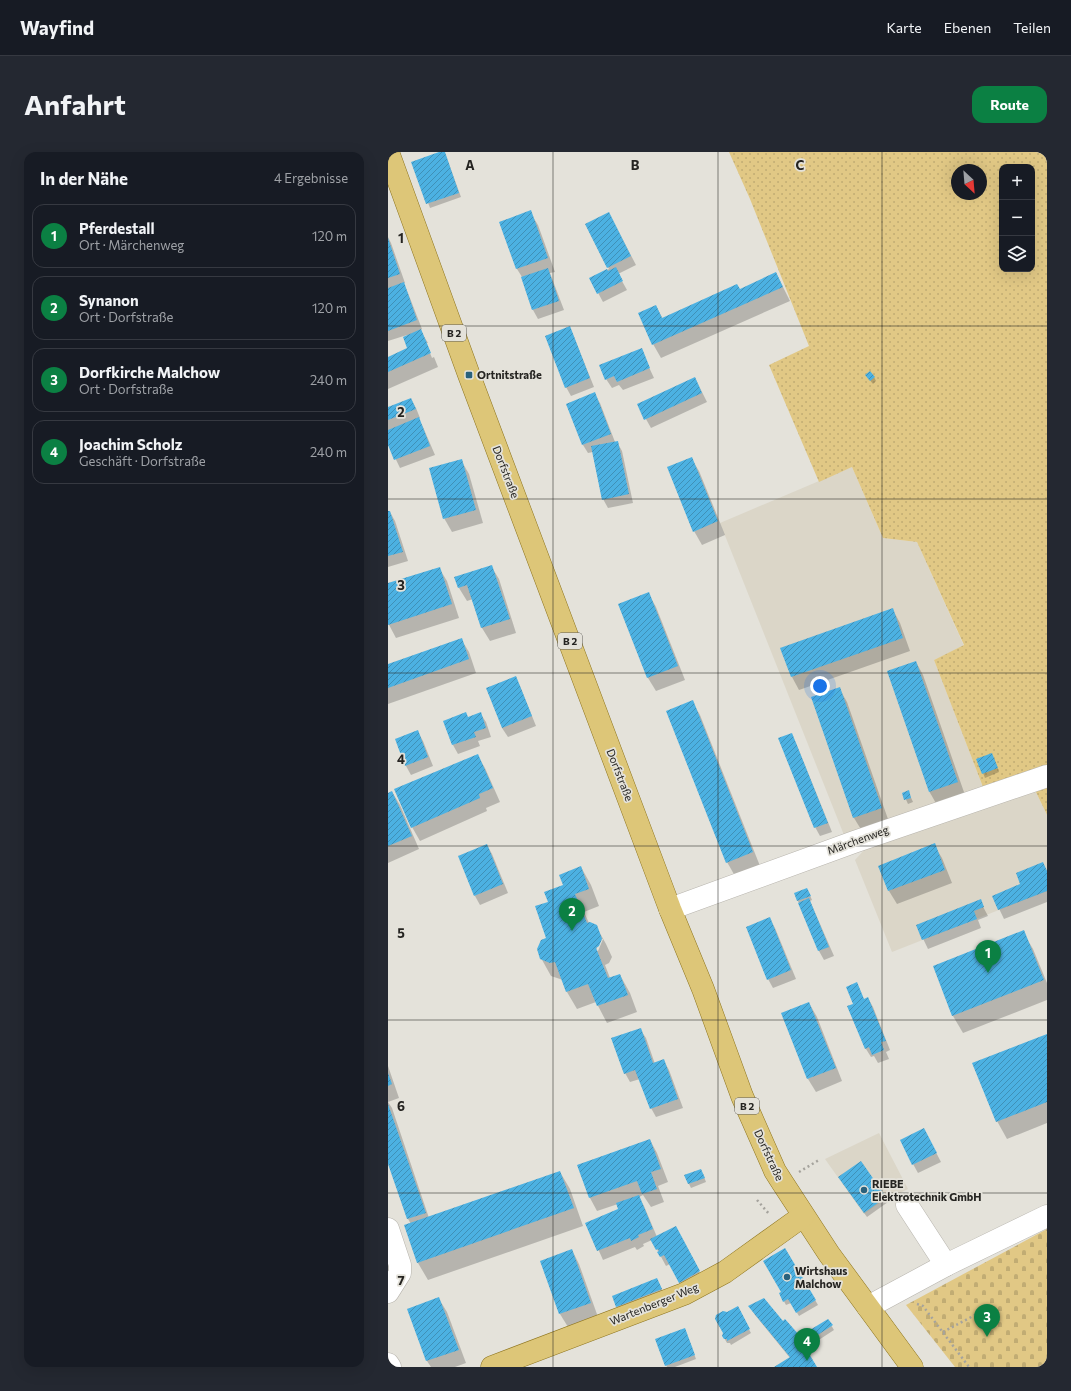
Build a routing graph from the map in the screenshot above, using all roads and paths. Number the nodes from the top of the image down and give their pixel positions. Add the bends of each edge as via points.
1 (388, 152) edge
2 (1047, 776) edge
3 (670, 908) junction
4 (907, 1205) dead end
5 (804, 1216) junction
6 (1047, 1216) edge
7 (388, 1229) edge
8 (946, 1265) junction
9 (388, 1292) edge
10 (915, 1303) dead end
11 (992, 1306) dead end
12 (868, 1307) junction
13 (943, 1332) junction
14 (1047, 1363) edge
15 (388, 1364) edge
16 (390, 1367) edge
17 (492, 1367) edge
18 (912, 1367) edge
19 (970, 1367) edge
20 (1041, 1367) edge

1 - 3 main road, Dorfstraße / B 2 via 469,375
2 - 3 street, Märchenweg via 861,839
3 - 5 main road, Dorfstraße / B 2 via 742,1096 775,1171
4 - 8 street
5 - 12 main road, Dorfstraße / B 2
5 - 17 main road, Wartenberger Weg via 725,1272 684,1294
6 - 8 street
7 - 9 street via 400,1265 400,1273
8 - 12 street
10 - 13 path via 923,1306
11 - 13 path
12 - 18 main road, Dorfstraße / B 2
13 - 19 path
14 - 20 path
15 - 16 street

